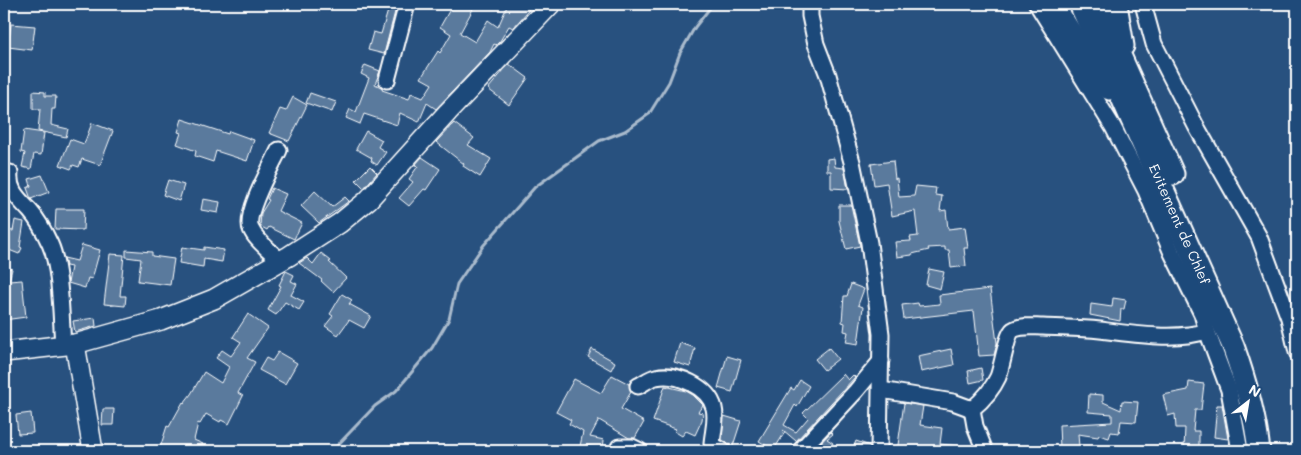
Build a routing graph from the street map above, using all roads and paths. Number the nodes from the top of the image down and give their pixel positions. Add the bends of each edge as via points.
1 (407, 4) edge
2 (551, 4) edge
3 (810, 4) edge
4 (1037, 4) edge
5 (1053, 4) edge
6 (1080, 4) edge
7 (1096, 4) edge
8 (1116, 4) edge
9 (1143, 4) edge
10 (1126, 68) junction
11 (387, 80) dead end
12 (1132, 119) junction
13 (280, 150) dead end
14 (10, 173) dead end
15 (280, 261) junction
16 (1294, 326) edge
17 (1207, 331) junction
18 (69, 345) junction
19 (4, 352) edge
20 (1297, 352) edge
21 (881, 361) junction
22 (638, 386) dead end
23 (881, 390) junction
24 (972, 409) junction
25 (619, 447) dead end
26 (94, 451) edge
27 (640, 451) edge
28 (723, 451) edge
29 (800, 451) edge
30 (879, 451) edge
31 (985, 451) edge
32 (1240, 451) edge
33 (1259, 451) edge
34 (1271, 451) edge

1 - 11 street
2 - 15 main road via 368,200 340,223
3 - 21 street via 816,44 852,162 869,243 881,334
4 - 17 street via 1121,143 1146,191
5 - 12 highway via 1097,75
6 - 12 highway, Evitement de Chlef
7 - 10 highway, Evitement de Chlef
8 - 10 highway
9 - 16 street via 1154,44 1259,237
10 - 34 highway, Evitement de Chlef via 1234,312 1259,390
12 - 33 highway, Evitement de Chlef via 1233,346 1246,384
13 - 15 street via 252,208 249,223 256,237
14 - 18 street via 12,191 31,212 50,245
15 - 18 main road via 190,309
16 - 20 street
17 - 24 street via 1182,335 1129,335 1069,328 1015,329 1008,336 998,377 983,400
17 - 32 street via 1230,390
18 - 19 main road
18 - 26 main road
21 - 23 street
21 - 29 street
22 - 28 street via 656,377 673,377 703,389 712,402 715,415 712,443
23 - 24 street via 953,402
23 - 30 street
24 - 31 street
25 - 27 street

